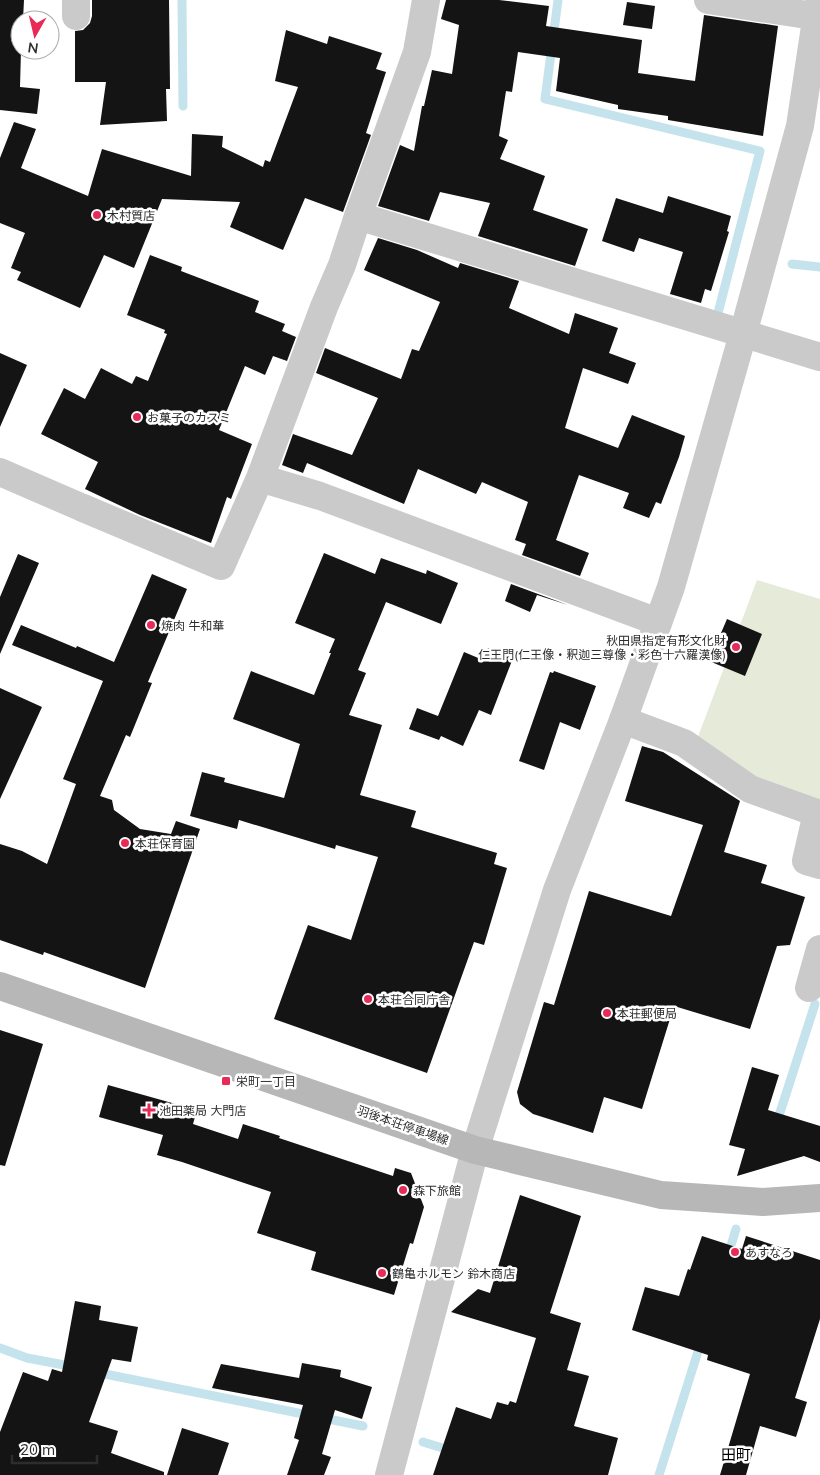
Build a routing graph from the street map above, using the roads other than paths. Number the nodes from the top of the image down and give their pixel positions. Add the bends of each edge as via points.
1 (426, 0) edge
2 (708, 0) edge
3 (819, 11) edge
4 (358, 216) junction
5 (743, 334) junction
6 (820, 357) edge
7 (0, 472) edge
8 (260, 478) junction
9 (658, 622) junction
10 (623, 720) junction
11 (820, 865) edge
12 (820, 949) edge
13 (0, 986) edge
14 (809, 988) dead end
15 (475, 1150) junction
16 (820, 1198) edge
17 (389, 1475) edge

1 - 4 street via 418,52
2 - 3 street
3 - 5 street via 800,126
4 - 5 street
4 - 8 street
5 - 6 street
5 - 9 street via 671,587
7 - 8 street via 221,566
8 - 9 street via 320,496
9 - 10 street
10 - 11 street via 684,743 750,789 816,813 806,861
10 - 15 street via 557,890
12 - 14 street
13 - 15 main road, 羽後本荘停車場線
15 - 16 main road, 羽後本荘停車場線 via 661,1195 763,1202
15 - 17 street

